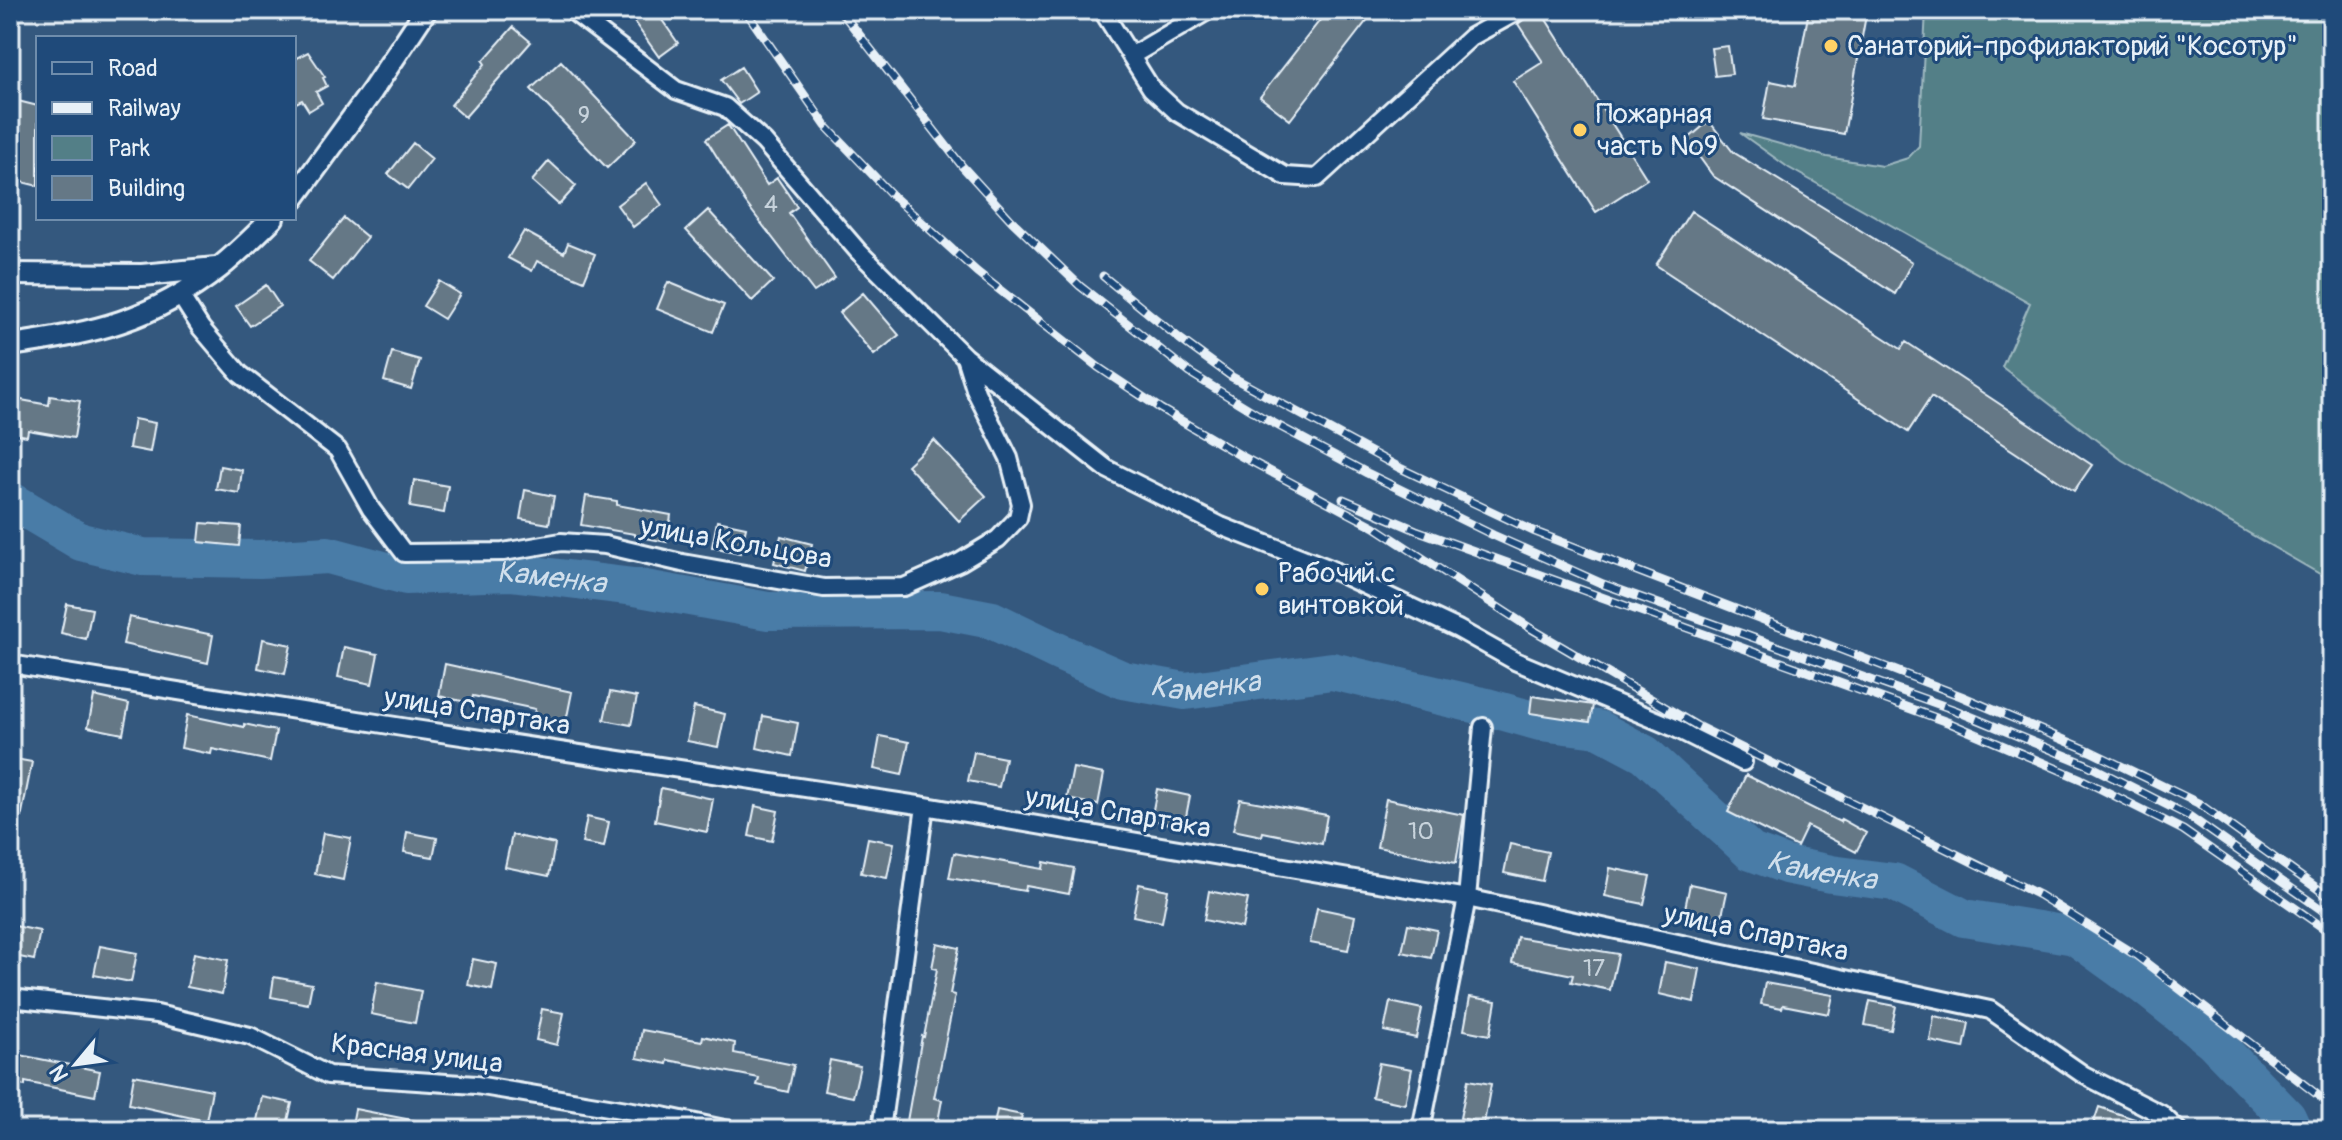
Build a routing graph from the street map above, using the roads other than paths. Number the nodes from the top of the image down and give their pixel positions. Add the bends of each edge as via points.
1 (426, 10) edge
2 (571, 10) edge
3 (1102, 10) edge
4 (1209, 10) edge
5 (1520, 10) edge
6 (1131, 56) junction
7 (296, 195) edge
8 (271, 220) edge
9 (220, 268) junction
10 (10, 274) edge
11 (180, 295) junction
12 (10, 345) edge
13 (965, 357) junction
14 (10, 664) edge
15 (1483, 727) dead end
16 (1743, 762) dead end
17 (925, 806) junction
18 (1467, 898) junction
19 (10, 998) edge
20 (729, 1130) edge
21 (881, 1130) edge
22 (1421, 1130) edge
23 (2178, 1130) edge

1 - 7 street
2 - 13 street, улица Кольцова via 676,90 725,107
3 - 6 street
4 - 6 street
5 - 6 street via 1471,37 1317,178 1285,176 1177,112 1151,88
8 - 9 street
9 - 10 street via 142,275
9 - 11 street
11 - 12 street via 109,327
11 - 13 street, улица Кольцова via 240,374 338,450 371,509 404,553 503,552 561,542 605,545 824,588 904,587 998,539 1018,518 1021,504 1009,458
13 - 16 street via 1107,469 1221,526 1328,568 1515,661
14 - 17 street, улица Спартака
15 - 18 street
17 - 18 street, улица Спартака
17 - 21 street
18 - 22 street
18 - 23 street, улица Спартака via 1990,1010 2084,1075 2161,1114
19 - 20 street, Красная улица via 157,1014 250,1036 328,1075 476,1085

